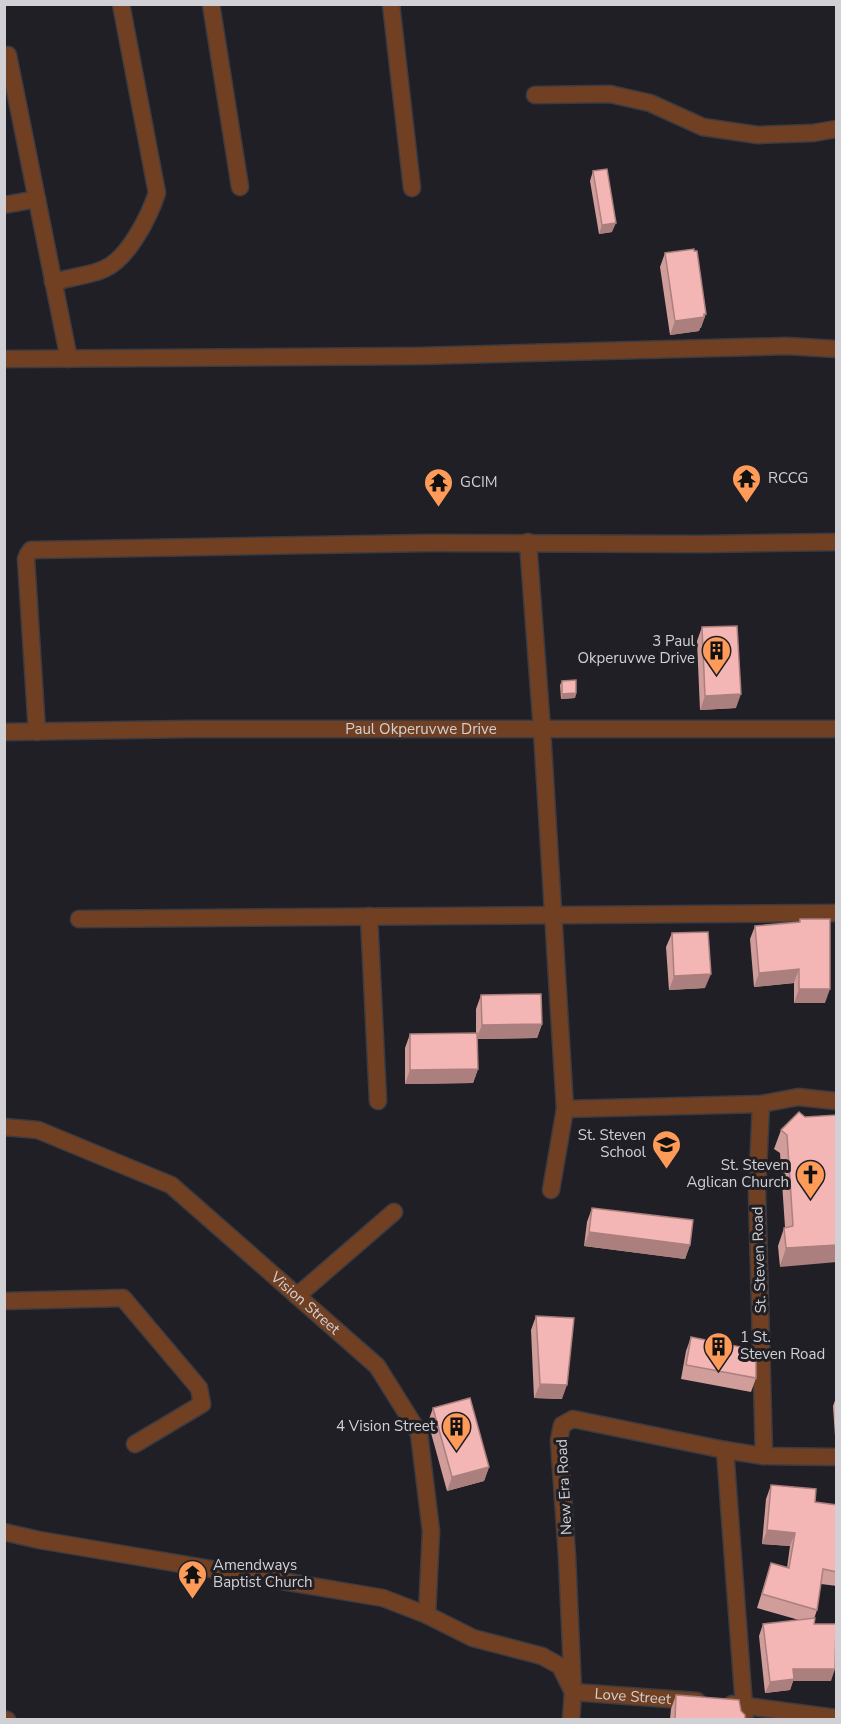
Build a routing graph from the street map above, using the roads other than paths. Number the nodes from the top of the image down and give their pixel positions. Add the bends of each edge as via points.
1 (121, 4) edge
2 (210, 4) edge
3 (391, 4) edge
4 (8, 55) dead end
5 (535, 95) dead end
6 (837, 129) edge
7 (240, 187) dead end
8 (412, 188) dead end
9 (37, 199) junction
10 (4, 205) edge
11 (53, 282) junction
12 (837, 349) edge
13 (4, 359) edge
14 (69, 359) junction
15 (528, 542) junction
16 (837, 542) edge
17 (837, 729) edge
18 (542, 730) junction
19 (4, 732) edge
20 (37, 732) junction
21 (837, 913) edge
22 (553, 914) junction
23 (369, 916) junction
24 (79, 919) dead end
25 (378, 1101) dead end
26 (837, 1101) edge
27 (761, 1104) junction
28 (565, 1109) junction
29 (4, 1127) edge
30 (551, 1190) dead end
31 (394, 1212) dead end
32 (297, 1296) junction
33 (4, 1301) edge
34 (135, 1444) dead end
35 (725, 1450) junction
36 (764, 1456) junction
37 (837, 1457) edge
38 (4, 1532) edge
39 (427, 1615) junction
40 (573, 1692) junction
41 (744, 1712) edge
42 (837, 1718) edge
43 (571, 1719) edge

1 - 11 street via 157,193 124,254 104,269
2 - 7 street
3 - 8 street
4 - 9 street
5 - 6 street via 610,94 650,103 703,127 758,135
9 - 10 street
9 - 11 street
11 - 14 street
12 - 14 street via 787,346
13 - 14 street
15 - 16 street
15 - 18 street
15 - 20 street via 31,550 27,559
17 - 18 street, Paul Okperuvwe Drive
18 - 20 street, Paul Okperuvwe Drive
18 - 22 street
19 - 20 street, Paul Okperuvwe Drive
21 - 22 street
22 - 23 street
22 - 28 street
23 - 24 street
23 - 25 street
26 - 27 street via 798,1097
27 - 28 street
27 - 36 street, St. Steven Road via 757,1191
28 - 30 street
29 - 32 street, Vision Street via 38,1130 171,1185
31 - 32 street
32 - 39 street, Vision Street via 377,1366 419,1433 431,1531
33 - 34 street via 123,1298 199,1388 202,1404
35 - 36 street, New Era Road
35 - 40 street, New Era Road via 573,1419 562,1425
35 - 41 street
36 - 37 street, New Era Road
38 - 39 street via 383,1598
39 - 40 street via 473,1638 542,1656 560,1666
40 - 41 street, Love Street via 715,1702
40 - 43 street, New Era Road
41 - 42 street, Love Street

